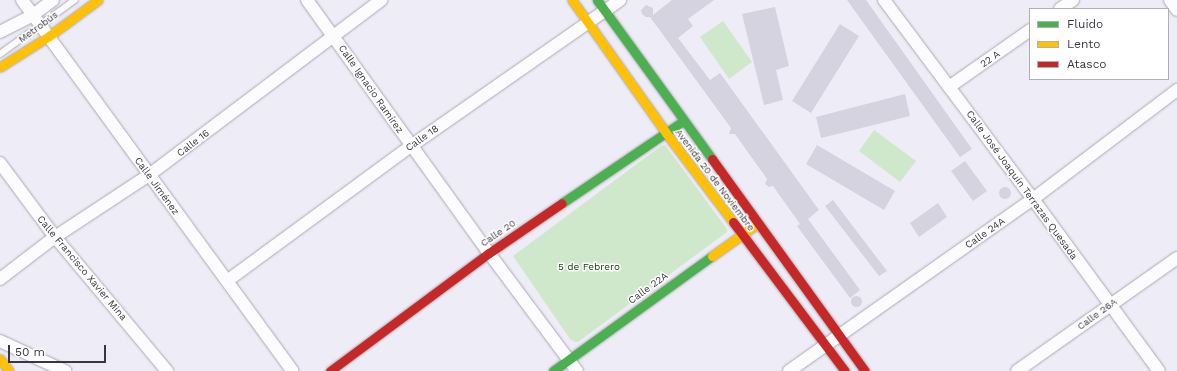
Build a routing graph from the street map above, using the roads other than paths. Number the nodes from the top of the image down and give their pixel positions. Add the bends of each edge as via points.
1 (22, 0) edge
2 (53, 0) edge
3 (75, 0) edge
4 (98, 0) edge
5 (307, 0) edge
6 (381, 0) edge
7 (572, 0) edge
8 (597, 0) edge
9 (620, 0) edge
10 (884, 0) edge
11 (1073, 0) edge
12 (1170, 0) edge
13 (1061, 8) edge
14 (1177, 10) edge
15 (605, 11) junction
16 (33, 15) junction
17 (588, 23) junction
18 (40, 26) junction
19 (1029, 31) edge
20 (0, 32) edge
21 (48, 36) junction
22 (334, 36) junction
23 (0, 54) edge
24 (0, 67) edge
25 (949, 87) junction
26 (1177, 90) edge
27 (683, 121) junction
28 (666, 133) junction
29 (411, 146) junction
30 (2, 167) edge
31 (150, 175) junction
32 (1034, 198) junction
33 (757, 224) junction
34 (743, 234) junction
35 (55, 237) junction
36 (489, 253) junction
37 (1177, 258) edge
38 (0, 279) edge
39 (227, 281) junction
40 (1109, 304) junction
41 (839, 335) junction
42 (0, 341) edge
43 (825, 345) junction
44 (0, 359) edge
45 (568, 360) junction
46 (10, 371) edge
47 (64, 371) edge
48 (167, 371) edge
49 (293, 371) edge
50 (330, 371) edge
51 (553, 371) edge
52 (577, 371) edge
53 (789, 371) edge
54 (845, 371) edge
55 (865, 371) edge
56 (1017, 371) edge
57 (1159, 371) edge

1 - 16 street, Calle Jiménez
2 - 16 street
3 - 18 lane, Metrobús
4 - 21 main road
5 - 22 street, Calle Ignacio Ramírez
6 - 22 street, Calle 16
7 - 17 main road, Avenida 20 de Noviembre
8 - 15 main road, Avenida 20 de Noviembre
9 - 15 street, Calle 18
10 - 25 street, Calle José Joaquín Terrazas Quesada
11 - 13 street
12 - 14 street
15 - 17 street, Calle 18
15 - 27 main road, Avenida 20 de Noviembre
16 - 18 street, Calle Jiménez
16 - 20 street
17 - 28 main road, Avenida 20 de Noviembre
17 - 29 street, Calle 18
18 - 21 street, Calle Jiménez
18 - 23 lane, Metrobús
19 - 25 street, 22 A
21 - 24 main road
21 - 31 street, Calle Jiménez
22 - 29 street, Calle Ignacio Ramírez
22 - 31 street, Calle 16
25 - 32 street, Calle José Joaquín Terrazas Quesada
26 - 32 street, Calle 24A
27 - 28 main road, Calle 20
27 - 33 main road, Avenida 20 de Noviembre
28 - 34 main road, Avenida 20 de Noviembre
28 - 36 main road, Calle 20
29 - 36 street, Calle Ignacio Ramírez
29 - 39 street, Calle 18
30 - 35 street, Calle Francisco Xavier Mina
31 - 35 street, Calle 16
31 - 39 street, Calle Jiménez
32 - 40 street, Calle José Joaquín Terrazas Quesada
32 - 41 street, Calle 24A
33 - 34 main road, Calle 22A
33 - 41 main road, Avenida 20 de Noviembre
34 - 43 main road, Avenida 20 de Noviembre
34 - 45 main road, Calle 22A
35 - 38 street, Calle 16
35 - 48 street, Calle Francisco Xavier Mina
36 - 45 street, Calle Ignacio Ramírez
36 - 50 main road, Calle 20
37 - 40 street, Calle 26A
39 - 49 street, Calle Jiménez
40 - 56 street, Calle 26A
40 - 57 street, Calle José Joaquín Terrazas Quesada
41 - 43 street, Calle 24A
41 - 55 main road, Avenida 20 de Noviembre
42 - 47 street
43 - 53 street, Calle 24A
43 - 54 main road, Avenida 20 de Noviembre
44 - 46 main road
45 - 51 main road, Calle 22A
45 - 52 street, Calle Ignacio Ramírez

